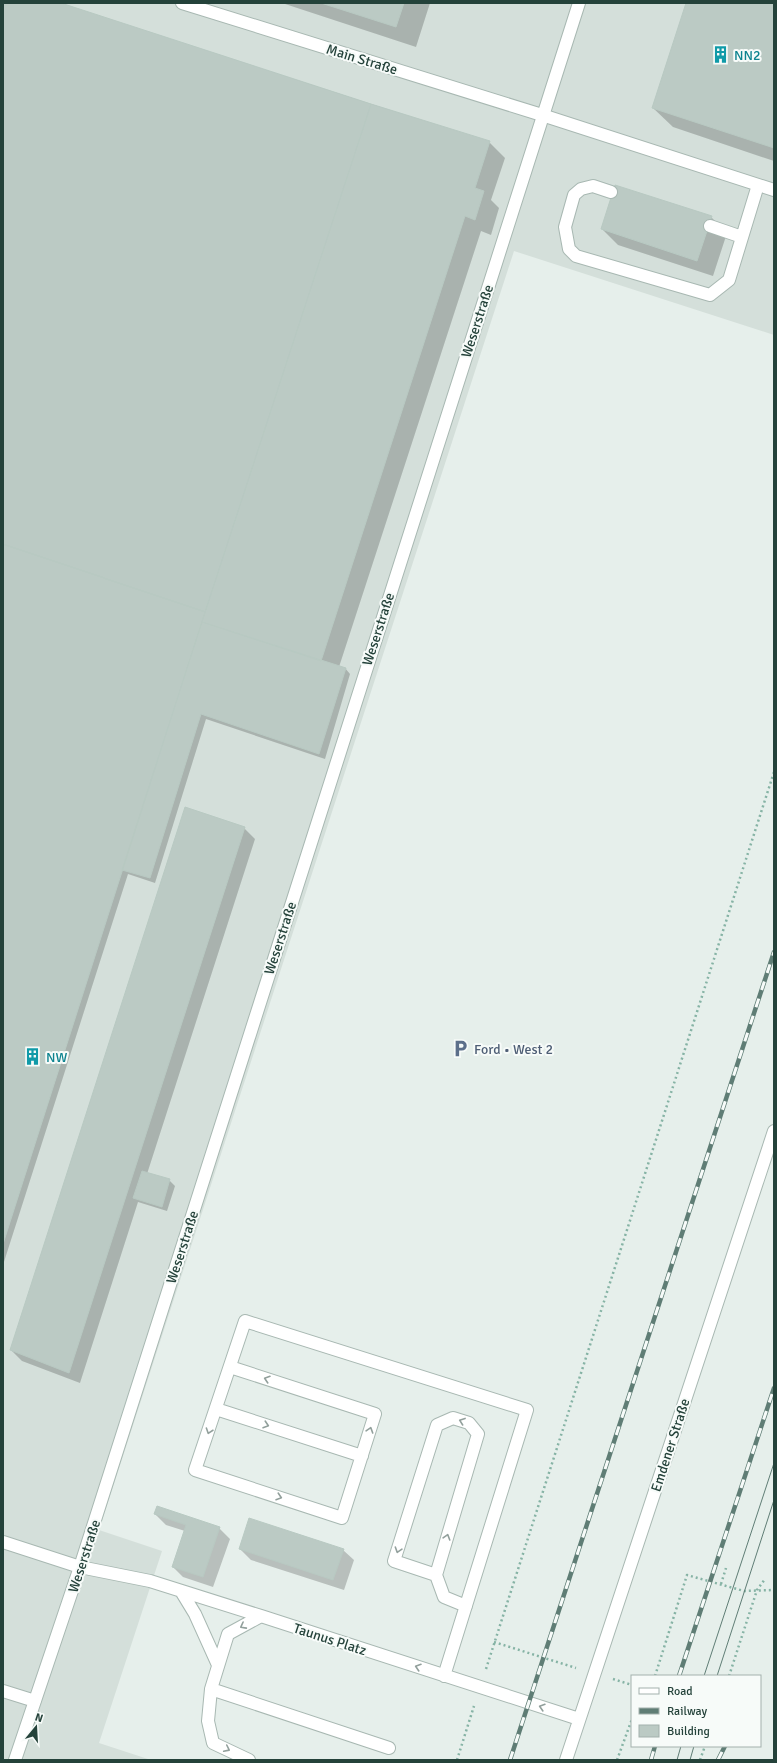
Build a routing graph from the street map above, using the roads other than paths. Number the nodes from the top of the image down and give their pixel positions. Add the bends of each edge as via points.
1 (182, 3) edge
2 (578, 3) edge
3 (542, 115) junction
4 (758, 185) junction
5 (774, 190) edge
6 (611, 192) dead end
7 (710, 226) dead end
8 (742, 236) junction
9 (774, 1131) edge
10 (230, 1367) junction
11 (216, 1409) junction
12 (362, 1456) junction
13 (3, 1542) edge
14 (80, 1567) junction
15 (436, 1575) junction
16 (181, 1591) junction
17 (466, 1606) junction
18 (261, 1616) junction
19 (218, 1665) junction
20 (444, 1676) junction
21 (210, 1690) junction
22 (3, 1691) edge
23 (35, 1701) junction
24 (579, 1718) junction
25 (389, 1748) dead end
26 (15, 1760) edge
27 (249, 1760) edge
28 (566, 1760) edge

1 - 3 street, Main Straße
2 - 3 street, Weserstraße
3 - 4 street, Main Straße
3 - 14 street, Weserstraße
4 - 5 street, Main Straße
4 - 8 street
6 - 8 street via 593,186 581,189 574,195 565,227 569,249 576,256 710,296 729,280
7 - 8 street
9 - 24 street, Emdener Straße
10 - 11 street
12 -> 10 street via 375,1414
10 - 17 street via 245,1321 527,1410
11 -> 12 street
11 -> 12 street via 195,1470 342,1518
13 - 14 street, Taunus Platz
14 - 16 street, Taunus Platz via 150,1581
14 - 23 street, Weserstraße
15 -> 15 street via 478,1434 469,1423 453,1418 437,1425 394,1561
15 - 17 street via 444,1597
16 - 18 street, Taunus Platz
16 - 19 street via 195,1614
17 - 20 street
18 -> 19 street via 228,1634
20 -> 18 street, Taunus Platz
19 - 21 street
24 -> 20 street, Taunus Platz
21 - 25 street
21 -> 27 street via 208,1721 214,1743
22 - 23 street
23 - 26 street, Weserstraße
24 - 28 street, Emdener Straße

